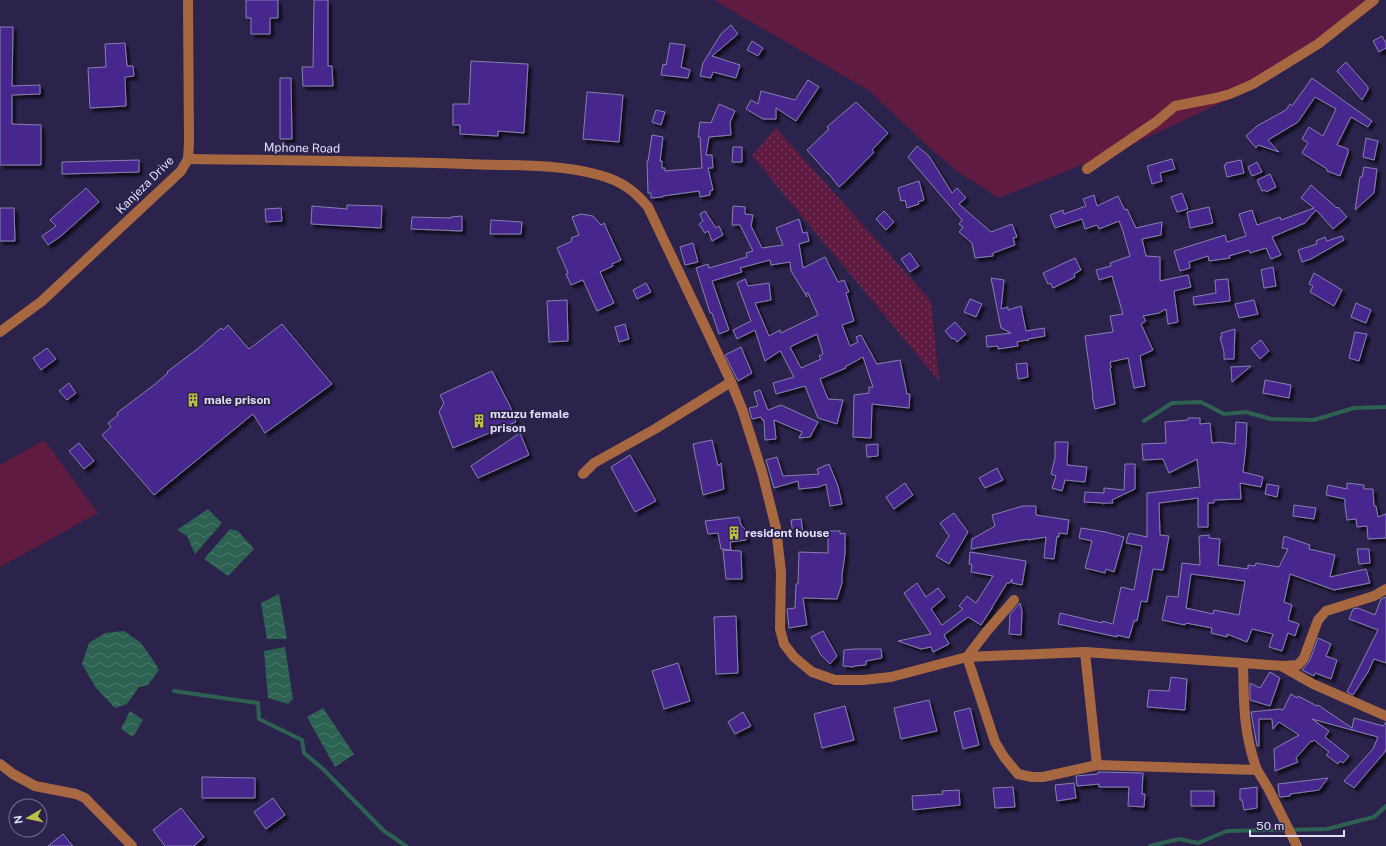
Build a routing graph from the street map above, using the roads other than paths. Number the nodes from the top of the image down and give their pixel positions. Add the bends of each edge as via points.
1 (188, 0) edge
2 (1374, 0) edge
3 (188, 159) junction
4 (1087, 169) dead end
5 (0, 332) edge
6 (731, 382) junction
7 (583, 474) dead end
8 (1386, 589) edge
9 (1014, 600) dead end
10 (1085, 652) junction
11 (967, 657) junction
12 (1243, 662) junction
13 (1282, 666) junction
14 (1386, 716) edge
15 (0, 764) edge
16 (1097, 765) junction
17 (1257, 770) junction
18 (132, 846) edge
19 (1297, 846) edge

1 - 3 street, Kanjeza Drive
2 - 4 street via 1318,44 1253,84 1216,98 1175,106
3 - 5 street, Kanjeza Drive via 181,171 42,301
3 - 6 street, Mphone Road via 415,162 552,168 599,175 627,186 648,208
6 - 7 street via 655,429 594,462
6 - 11 street, Mphone Road via 751,436 776,528 781,572 780,628 784,644 794,658 812,672 835,680 863,680 891,677
8 - 13 street via 1374,596 1326,611 1318,620 1303,661 1295,666
9 - 11 street
10 - 11 street, Mphone Road
10 - 12 street, Mphone Road
10 - 16 street
11 - 16 street via 995,742 1018,774 1043,776
12 - 13 street, Mphone Road
12 - 17 street via 1246,729
13 - 14 street via 1313,684
15 - 18 street via 35,786 86,798
16 - 17 street
17 - 19 street

